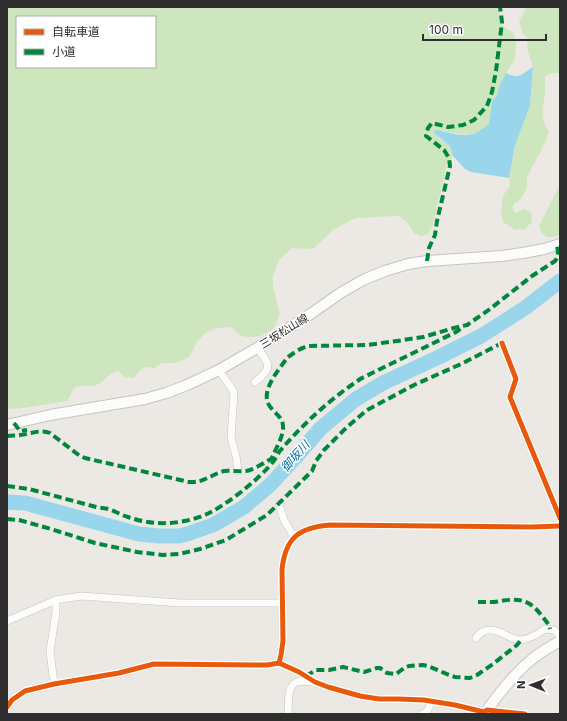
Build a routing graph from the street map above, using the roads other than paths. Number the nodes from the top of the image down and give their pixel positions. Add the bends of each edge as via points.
1 (560, 244) edge
2 (502, 343) dead end
3 (257, 348) junction
4 (219, 370) junction
5 (255, 382) dead end
6 (7, 425) edge
7 (238, 471) dead end
8 (278, 504) dead end
9 (560, 518) edge
10 (560, 526) edge
11 (294, 537) junction
12 (56, 600) junction
13 (283, 603) junction
14 (7, 621) edge
15 (476, 638) dead end
16 (560, 640) edge
17 (279, 663) junction
18 (315, 682) junction
19 (54, 684) junction
20 (431, 701) junction
21 (7, 707) edge
22 (485, 712) edge
23 (288, 714) edge
24 (422, 714) edge
25 (525, 714) edge

1 - 3 main road, 三坂松山線 via 501,256 426,261 385,271 342,292
2 - 9 street via 516,379 510,397
3 - 4 main road, 三坂松山線
3 - 5 street via 268,362 268,366 263,376
4 - 6 main road, 三坂松山線 via 166,393 145,399
4 - 7 street via 234,392 231,438
8 - 11 street
10 - 11 street via 331,525 308,528
11 - 13 street via 285,550 283,560
12 - 13 street via 81,596 180,603
12 - 14 street
12 - 19 street via 50,651
13 - 17 street via 283,641
15 - 16 street via 485,630 494,629 520,640 545,629 554,630
16 - 22 main road via 543,650 520,670
17 - 18 street
17 - 19 street via 154,664
18 - 20 street via 360,696
18 - 23 street via 304,681 293,685 290,690
19 - 21 street via 25,691
20 - 22 street
20 - 24 street via 429,709
22 - 25 street

